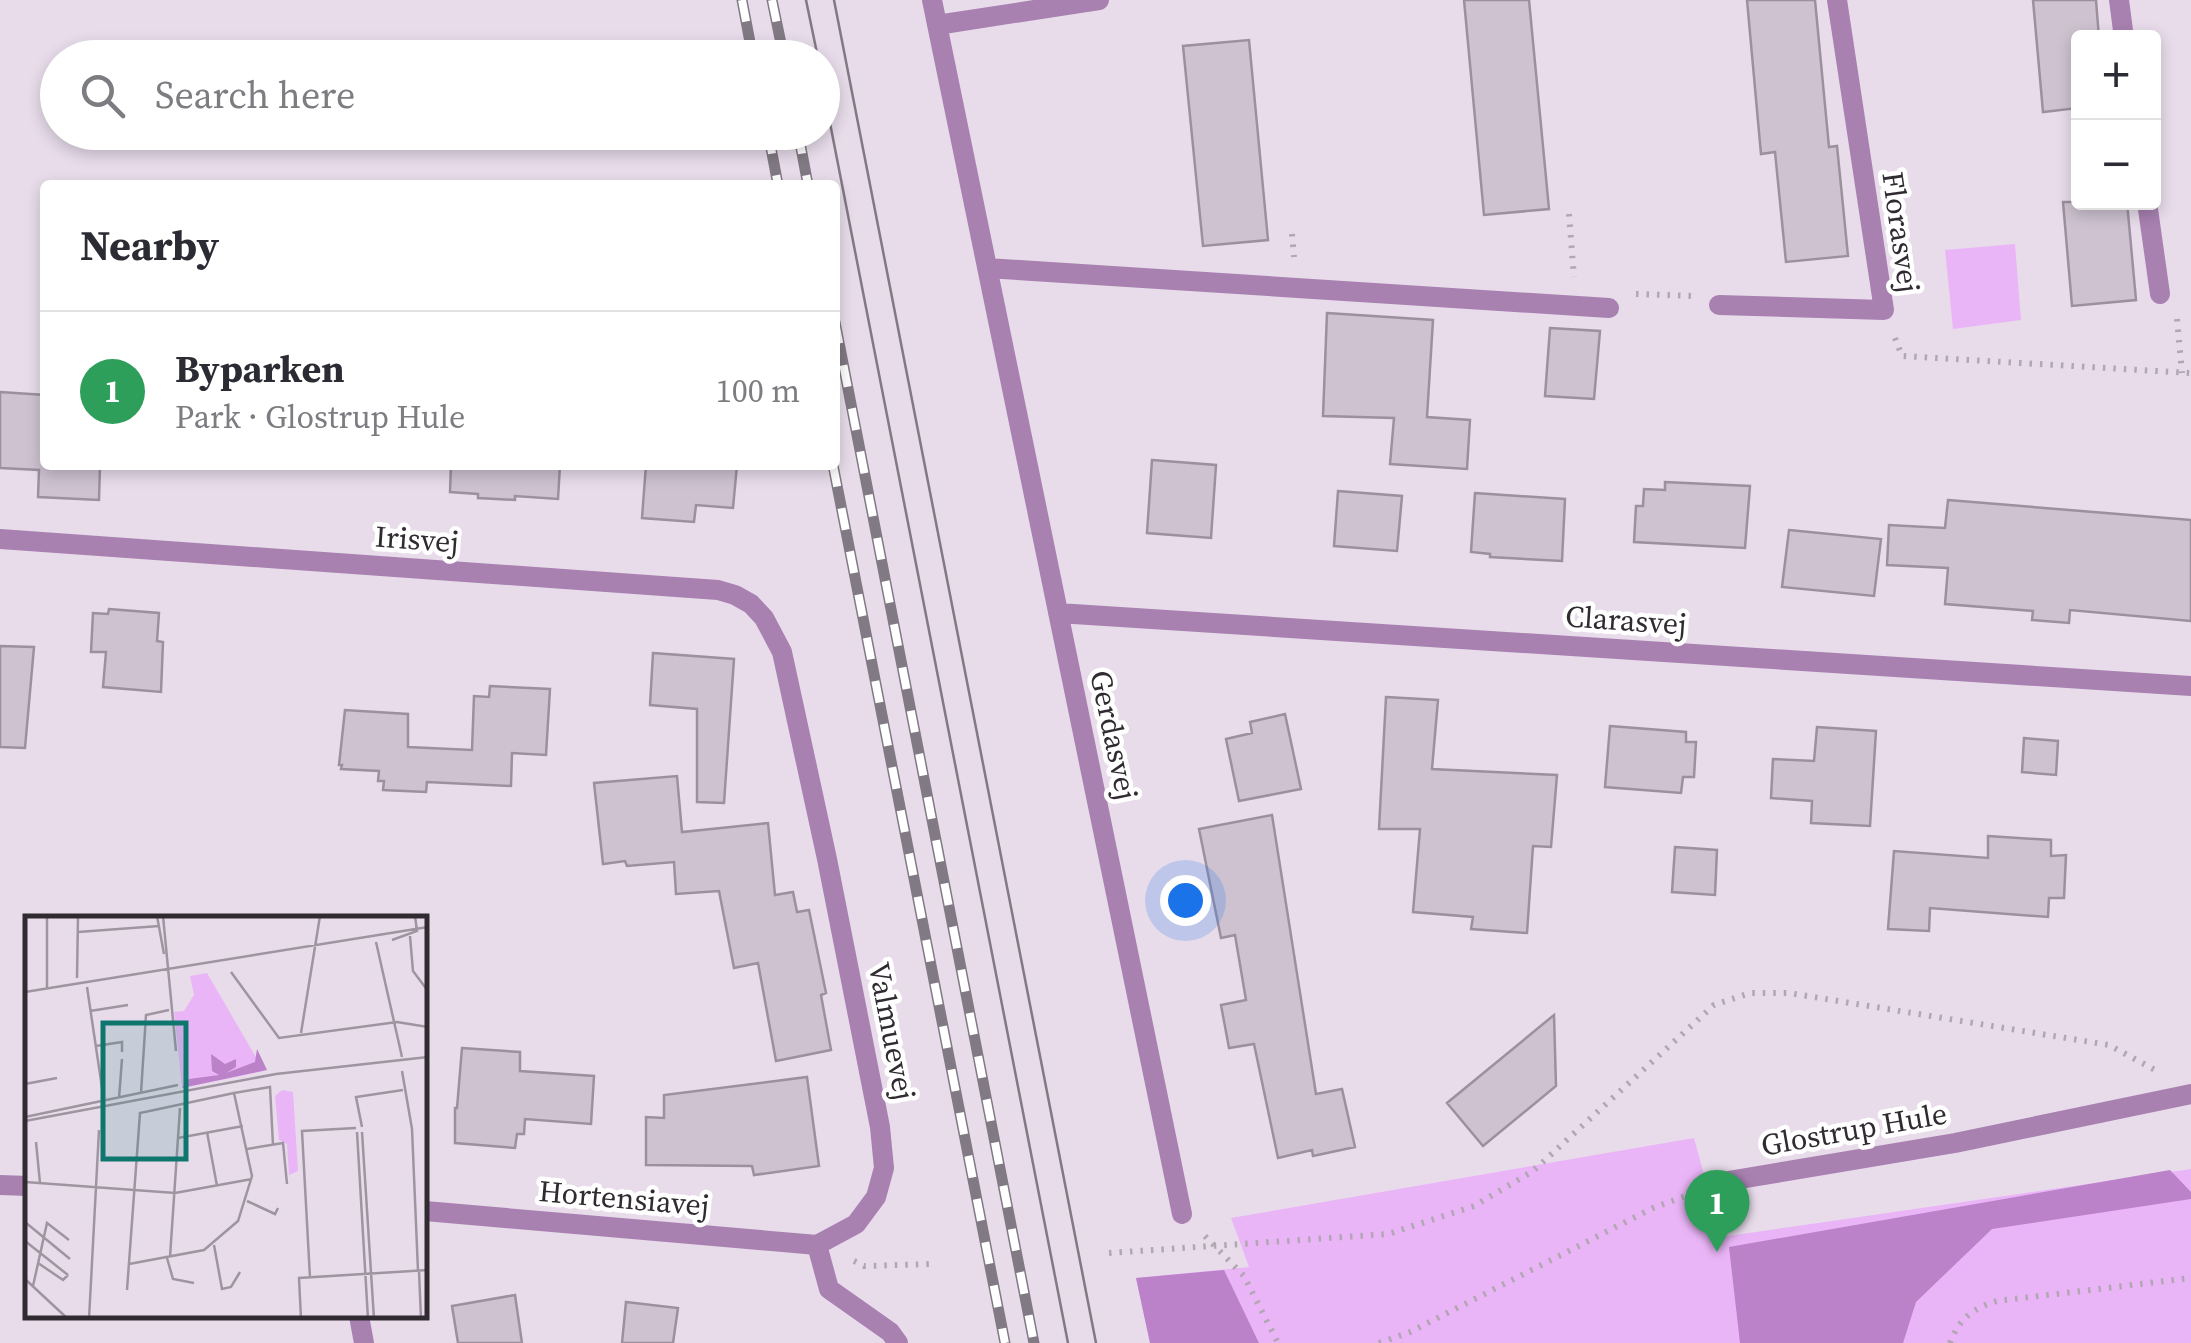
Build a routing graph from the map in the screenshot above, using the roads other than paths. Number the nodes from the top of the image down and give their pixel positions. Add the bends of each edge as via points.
1 (932, 0) edge
2 (1099, 0) edge
3 (1837, 0) edge
4 (2118, 0) edge
5 (937, 25) junction
6 (2123, 30) edge
7 (2148, 210) edge
8 (987, 268) junction
9 (2160, 294) road end
10 (1719, 305) road end
11 (1608, 308) road end
12 (0, 539) edge
13 (1058, 613) junction
14 (786, 670) joint
15 (2191, 686) edge
16 (2191, 1094) edge
17 (1728, 1180) road end
18 (0, 1185) edge
19 (25, 1186) edge
20 (428, 1211) edge
21 (1182, 1214) road end
22 (817, 1245) junction
23 (359, 1318) edge
24 (364, 1343) edge
25 (898, 1343) edge

1 - 5 street, Gerdasvej
2 - 5 street
3 - 10 street, Florasvej via 1884,310
4 - 6 street
5 - 8 street, Gerdasvej
7 - 9 street
8 - 11 street
8 - 13 street, Gerdasvej
12 - 14 street, Irisvej via 718,590 751,604 764,618
13 - 15 street, Clarasvej
13 - 21 street, Gerdasvej
14 - 22 street, Valmuevej via 884,1168 876,1197 856,1224
16 - 17 street, Glostrup Hule via 1955,1143
18 - 19 street
20 - 22 street, Hortensiavej
22 - 25 street via 829,1289
23 - 24 street

